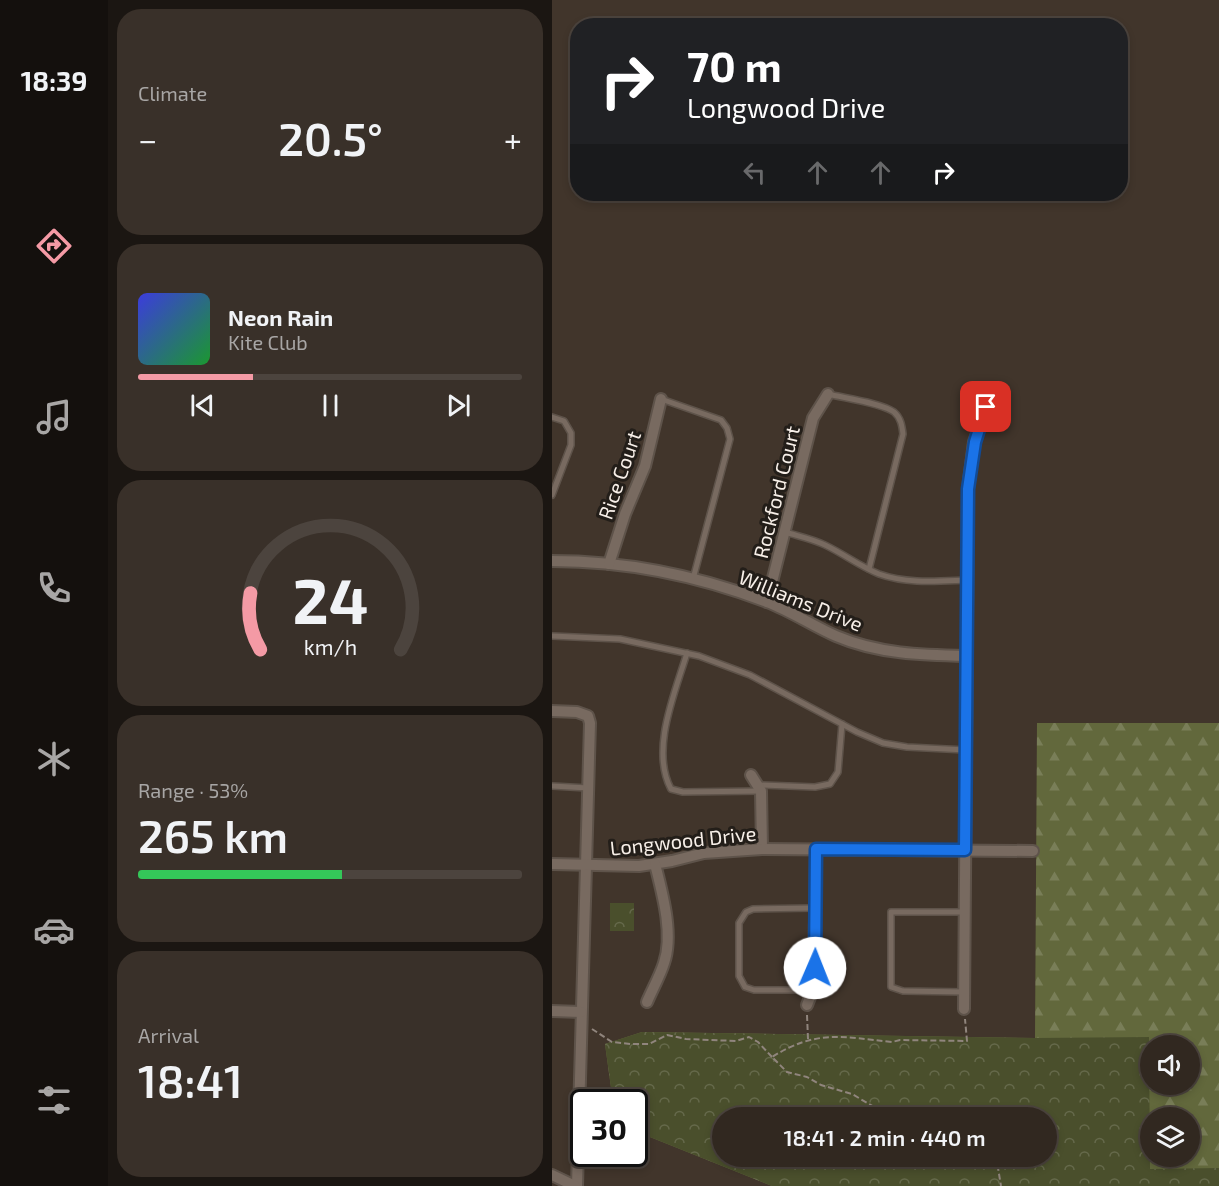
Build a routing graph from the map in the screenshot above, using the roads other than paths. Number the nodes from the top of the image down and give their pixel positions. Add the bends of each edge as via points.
1 (992, 390) dead end
2 (828, 394) joint
3 (661, 399) joint
4 (552, 417) edge
5 (552, 495) edge
6 (785, 532) junction
7 (552, 561) edge
8 (609, 564) junction
9 (869, 569) junction
10 (693, 579) junction
11 (967, 580) junction
12 (767, 602) junction
13 (552, 636) edge
14 (687, 653) junction
15 (966, 656) junction
16 (552, 711) edge
17 (842, 724) junction
18 (966, 750) junction
19 (751, 776) dead end
20 (552, 786) edge
21 (588, 788) junction
22 (760, 788) junction
23 (762, 849) junction
24 (816, 849) junction
25 (965, 850) junction
26 (1033, 851) dead end
27 (552, 864) edge
28 (655, 864) junction
29 (586, 865) junction
30 (815, 908) junction
31 (965, 912) junction
32 (813, 990) junction
33 (964, 992) junction
34 (646, 1002) dead end
35 (807, 1005) road end
36 (964, 1009) road end
37 (552, 1011) edge
38 (581, 1012) junction
39 (552, 1175) edge
40 (576, 1186) edge

1 - 11 street via 975,442 968,489
2 - 6 street, Rockford Court via 813,418
2 - 9 lane via 886,408 902,424 903,434
3 - 8 street, Rice Court via 645,466
3 - 10 lane via 721,420 730,439
4 - 5 lane via 564,421 571,433 571,445
6 - 9 lane via 825,545
6 - 12 street, Rockford Court
7 - 8 street, Williams Drive
8 - 10 street, Williams Drive
9 - 11 lane via 903,579
10 - 12 street, Williams Drive
11 - 15 street
12 - 15 street, Williams Drive via 869,647
13 - 14 lane via 620,639
14 - 17 lane via 750,675
14 - 22 lane via 665,732 665,778 671,789 683,792
15 - 18 street
16 - 21 street via 588,716
17 - 18 lane via 883,743
17 - 22 lane via 838,772 830,784
18 - 25 street
19 - 22 street
20 - 21 lane
21 - 29 street
22 - 23 street
23 - 24 street, Longwood Drive
23 - 28 street, Longwood Drive via 704,853
24 - 25 street, Longwood Drive
24 - 30 street
25 - 26 street, Longwood Drive
25 - 31 street
27 - 29 street, Longwood Drive
28 - 29 street, Longwood Drive
28 - 34 street via 664,898 667,949 665,963
29 - 38 street
30 - 32 street
30 - 32 lane via 753,909 739,923 739,976 745,987
31 - 33 street
31 - 33 lane via 891,912 891,987 903,991
32 - 35 street
33 - 36 street
37 - 38 street
38 - 40 street
39 - 40 street

